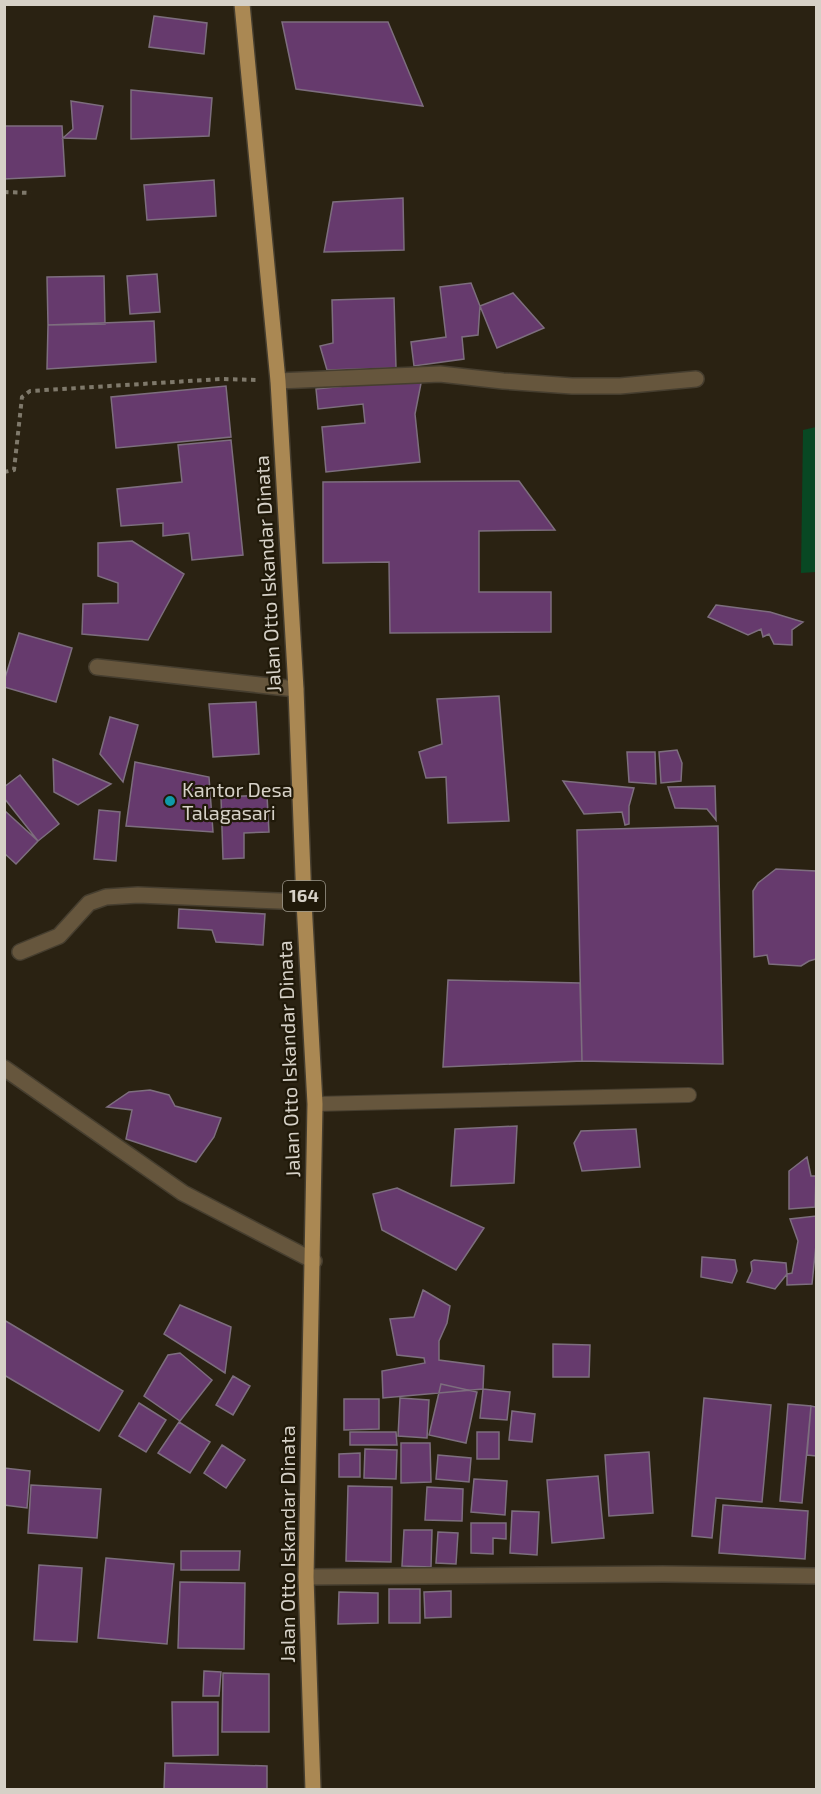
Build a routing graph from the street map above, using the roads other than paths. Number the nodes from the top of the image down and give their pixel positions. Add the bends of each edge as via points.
1 (242, 4) edge
2 (696, 379) dead end
3 (278, 381) junction
4 (97, 667) dead end
5 (296, 689) junction
6 (304, 902) junction
7 (20, 952) dead end
8 (4, 1068) edge
9 (689, 1095) dead end
10 (315, 1104) junction
11 (314, 1261) junction
12 (816, 1576) edge
13 (306, 1577) junction
14 (313, 1790) edge

1 - 3 main road, Jalan Otto Iskandar Dinata / 164
2 - 3 street via 620,386 572,386 440,374
3 - 5 main road, Jalan Otto Iskandar Dinata / 164
4 - 5 street
5 - 6 main road, Jalan Otto Iskandar Dinata / 164
6 - 7 street via 106,897 89,903 59,936
6 - 10 main road, Jalan Otto Iskandar Dinata / 164
8 - 11 street via 183,1193
9 - 10 lane
10 - 11 main road, Jalan Otto Iskandar Dinata / 164
11 - 13 main road, Jalan Otto Iskandar Dinata / 164
12 - 13 street
13 - 14 main road, Jalan Otto Iskandar Dinata / 164

